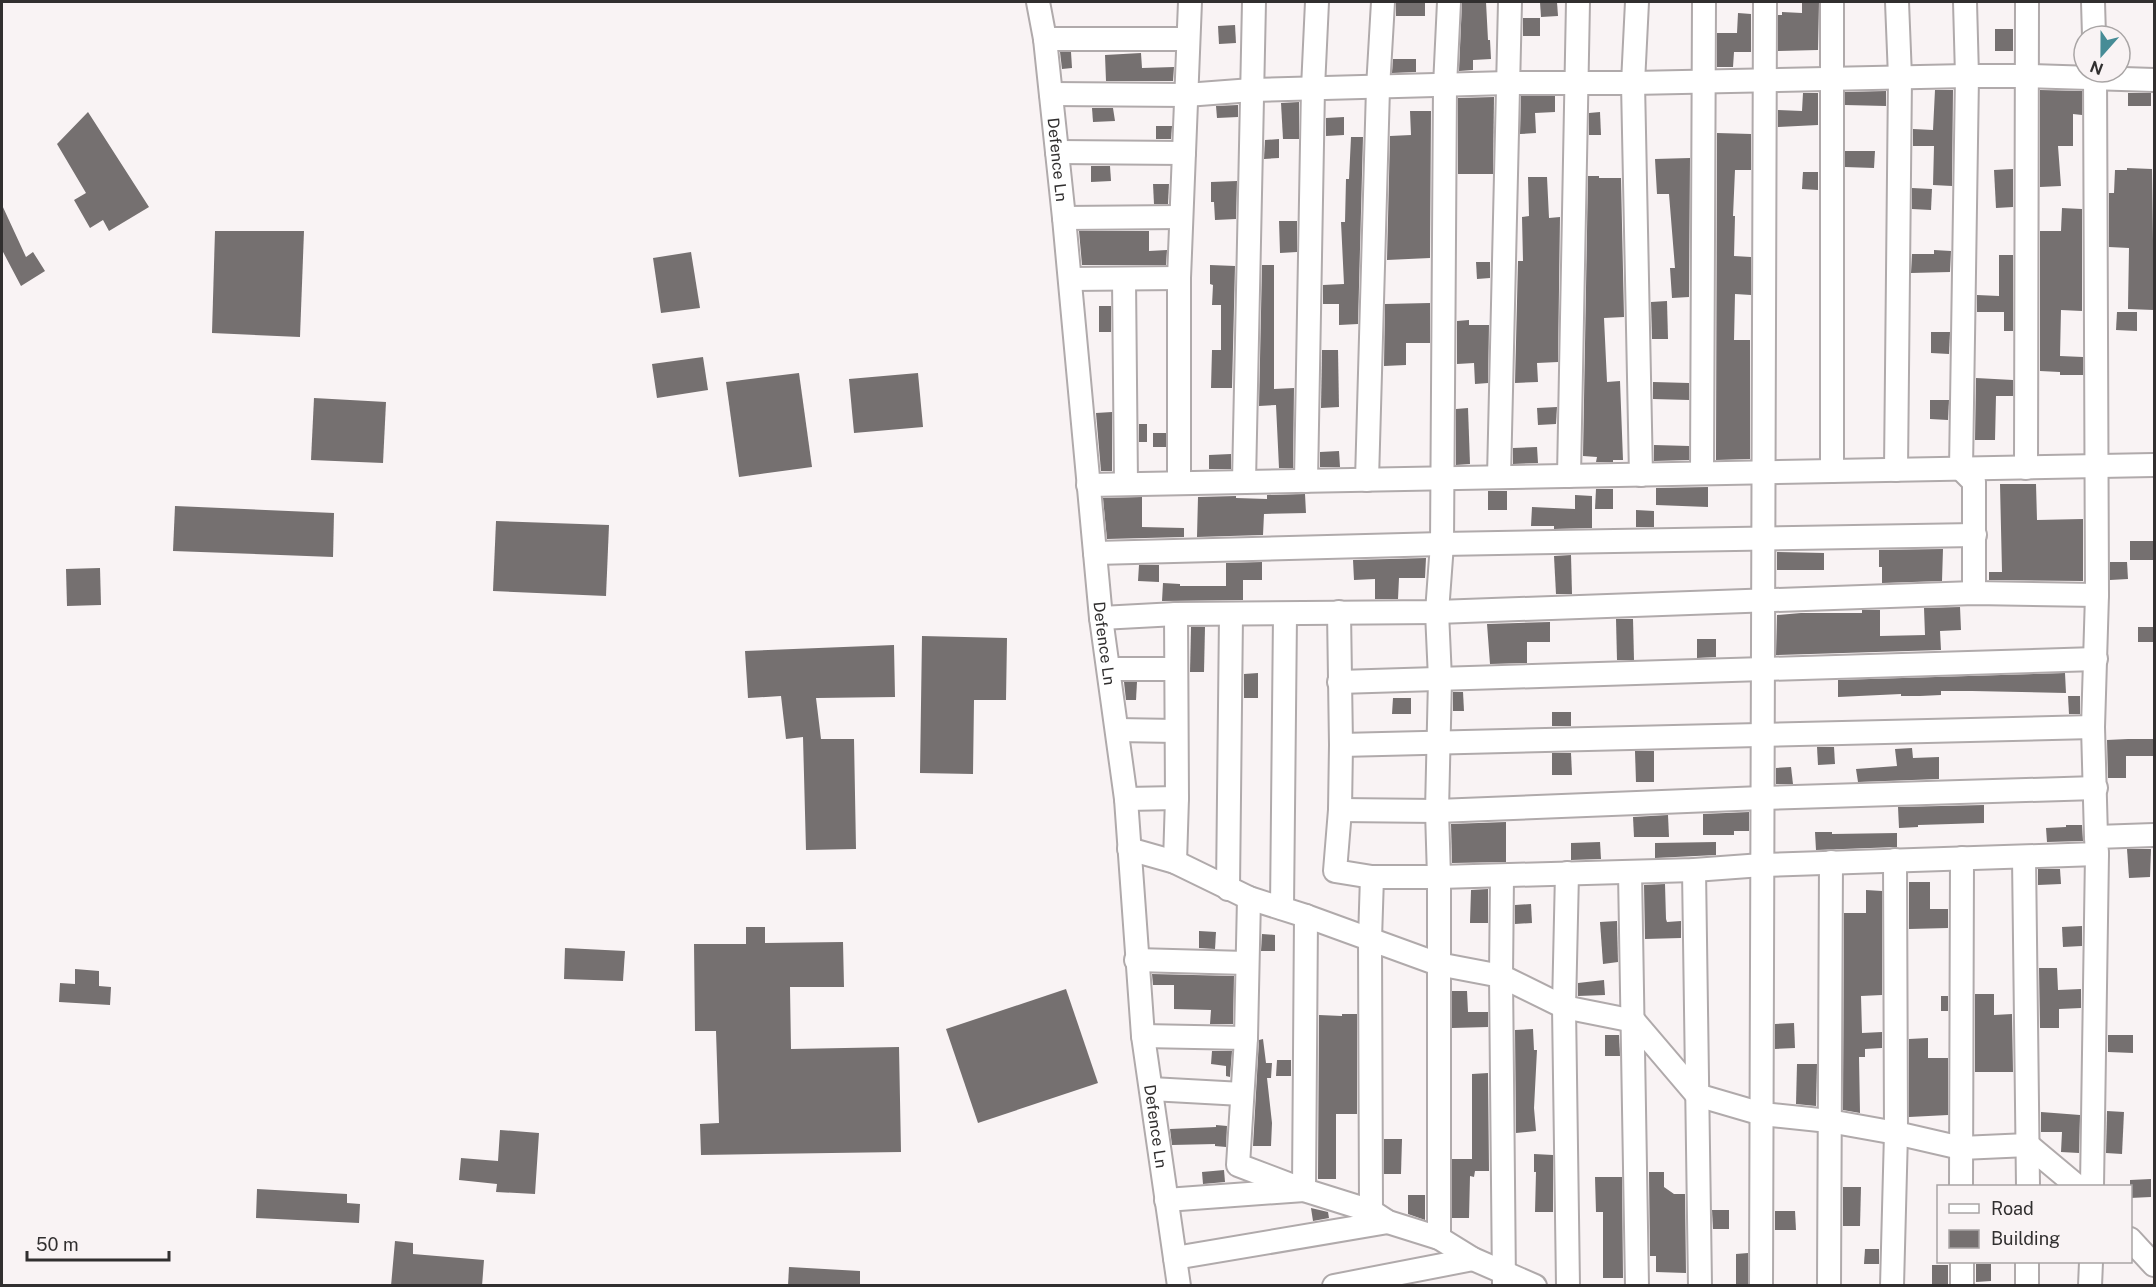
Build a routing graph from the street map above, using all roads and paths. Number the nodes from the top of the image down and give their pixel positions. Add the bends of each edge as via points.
1 (1038, 2) edge
2 (1190, 2) edge
3 (1254, 2) edge
4 (1317, 2) edge
5 (1383, 2) edge
6 (1449, 2) edge
7 (1510, 2) edge
8 (1578, 2) edge
9 (1637, 2) edge
10 (1704, 2) edge
11 (1765, 2) edge
12 (1832, 2) edge
13 (1897, 2) edge
14 (1965, 2) edge
15 (2027, 2) edge
16 (2093, 2) edge
17 (2094, 24) edge
18 (1045, 39) junction
19 (1188, 39) junction
20 (2072, 75) edge
21 (1967, 76) junction
22 (2028, 76) junction
23 (1900, 77) junction
24 (2132, 78) edge
25 (1764, 80) junction
26 (1834, 80) junction
27 (2154, 80) edge
28 (1703, 81) junction
29 (1508, 83) junction
30 (1633, 83) junction
31 (1575, 84) junction
32 (2095, 84) edge
33 (1445, 86) junction
34 (1313, 88) junction
35 (1378, 88) junction
36 (1252, 90) junction
37 (1051, 94) junction
38 (1186, 95) junction
39 (1057, 152) junction
40 (1184, 153) junction
41 (1181, 217) junction
42 (1064, 218) junction
43 (1179, 278) junction
44 (1070, 279) junction
45 (1124, 279) junction
46 (2154, 465) edge
47 (2095, 467) junction
48 (2026, 468) junction
49 (1961, 469) junction
50 (1896, 470) junction
51 (1832, 471) junction
52 (1763, 473) junction
53 (1702, 474) junction
54 (1641, 475) junction
55 (1569, 476) junction
56 (1499, 477) junction
57 (1441, 478) junction
58 (1367, 480) junction
59 (1306, 481) junction
60 (1244, 482) junction
61 (1179, 483) junction
62 (1126, 484) junction
63 (1088, 485) junction
64 (1975, 535) junction
65 (1763, 540) junction
66 (1442, 544) junction
67 (1095, 553) junction
68 (1974, 593) junction
69 (2097, 595) junction
70 (1763, 601) junction
71 (1339, 612) junction
72 (1437, 612) junction
73 (1176, 614) junction
74 (1230, 615) junction
75 (1285, 615) junction
76 (1101, 618) junction
77 (2096, 659) junction
78 (1109, 669) junction
79 (1176, 669) junction
80 (1763, 669) junction
81 (1440, 679) junction
82 (1339, 682) junction
83 (2093, 727) junction
84 (1117, 730) junction
85 (1176, 731) junction
86 (1761, 735) junction
87 (1438, 743) junction
88 (1341, 745) junction
89 (2096, 788) junction
90 (1177, 798) junction
91 (1762, 798) junction
92 (1126, 799) junction
93 (1340, 810) junction
94 (1437, 811) junction
95 (2154, 835) edge
96 (2096, 845) junction
97 (1129, 849) junction
98 (2024, 857) junction
99 (1962, 858) junction
100 (1895, 860) junction
101 (1175, 862) junction
102 (1831, 862) junction
103 (1762, 865) junction
104 (1694, 870) junction
105 (1630, 872) junction
106 (1567, 873) junction
107 (1502, 876) junction
108 (1372, 877) junction
109 (1439, 877) junction
110 (1228, 889) junction
111 (1249, 898) junction
112 (1282, 908) junction
113 (1306, 916) junction
114 (1370, 939) junction
115 (1136, 960) junction
116 (1246, 963) junction
117 (1438, 964) junction
118 (1501, 976) junction
119 (1564, 1007) junction
120 (1634, 1021) junction
121 (1143, 1036) junction
122 (1246, 1038) junction
123 (1150, 1089) junction
124 (1242, 1094) junction
125 (1697, 1095) junction
126 (1762, 1114) junction
127 (1829, 1121) junction
128 (1896, 1133) junction
129 (2028, 1145) junction
130 (1961, 1148) junction
131 (1961, 1185) edge
132 (2028, 1185) edge
133 (2076, 1185) edge
134 (2092, 1185) edge
135 (1304, 1190) junction
136 (1166, 1200) junction
137 (1379, 1216) junction
138 (1439, 1238) junction
139 (2132, 1241) edge
140 (1174, 1258) junction
141 (1473, 1259) junction
142 (1962, 1263) edge
143 (2027, 1263) edge
144 (2091, 1263) edge
145 (2154, 1265) edge
146 (1504, 1278) edge
147 (1179, 1286) edge
148 (1334, 1286) edge
149 (1535, 1286) edge
150 (1568, 1286) edge
151 (1637, 1286) edge
152 (1700, 1286) edge
153 (1761, 1286) edge
154 (1829, 1286) edge
155 (1892, 1286) edge
156 (1962, 1286) edge
157 (2027, 1286) edge
158 (2090, 1286) edge

1 - 18 street, Defence Ln
2 - 19 street
3 - 36 street
4 - 34 street
5 - 35 street
6 - 33 street
7 - 29 street
8 - 31 street
9 - 30 street
10 - 28 street
11 - 25 street
12 - 26 street
13 - 23 street
14 - 21 street
15 - 22 street
16 - 17 street
18 - 19 street
18 - 37 street, Defence Ln
19 - 38 street
20 - 22 street
21 - 22 street
21 - 23 street
21 - 49 street
22 - 48 street
23 - 26 street
23 - 50 street
24 - 27 street
25 - 26 street
25 - 28 street
25 - 52 street
26 - 51 street
28 - 30 street
28 - 53 street
29 - 31 street
29 - 33 street
29 - 56 street
30 - 31 street
30 - 54 street
31 - 55 street
32 - 47 street
33 - 35 street
33 - 57 street
34 - 35 street
34 - 36 street
34 - 59 street
35 - 58 street
36 - 38 street
36 - 60 street
37 - 38 street
37 - 39 street, Defence Ln
38 - 40 street
39 - 40 street
39 - 42 street, Defence Ln
40 - 41 street
41 - 42 street
41 - 43 street
42 - 44 street, Defence Ln
43 - 45 street
43 - 61 street
44 - 45 street
44 - 63 street, Defence Ln
45 - 62 street
46 - 47 street
47 - 48 street
47 - 69 street
48 - 49 street
49 - 50 street
49 - 64 street via 1974,482
50 - 51 street
51 - 52 street
52 - 53 street
52 - 65 street
53 - 54 street
54 - 55 street
55 - 56 street
56 - 57 street
57 - 58 street
57 - 66 street
58 - 59 street
59 - 60 street
60 - 61 street
61 - 62 street
62 - 63 street
63 - 67 street, Defence Ln
64 - 65 street
64 - 68 street
65 - 66 street
65 - 70 street
66 - 67 street
66 - 72 street
67 - 76 street, Defence Ln
68 - 69 street
68 - 70 street
69 - 77 street
70 - 72 street
70 - 80 street
71 - 72 street
71 - 75 street
71 - 82 street
72 - 81 street
73 - 74 street
73 - 76 street
73 - 79 street
74 - 75 street
74 - 110 street
75 - 112 street
76 - 78 street, Defence Ln
77 - 80 street
77 - 83 street
78 - 79 street
78 - 84 street, Defence Ln
79 - 85 street
80 - 81 street
80 - 86 street
81 - 82 street
81 - 87 street
82 - 88 street
83 - 86 street
83 - 89 street
84 - 85 street
84 - 92 street, Defence Ln
85 - 90 street
86 - 87 street
86 - 91 street
87 - 88 street
87 - 94 street
88 - 93 street
89 - 91 street
89 - 96 street
90 - 92 street
90 - 101 street
91 - 94 street
91 - 103 street
92 - 97 street, Defence Ln
93 - 94 street
93 - 108 street via 1335,871
94 - 109 street
95 - 96 street
96 - 98 street
96 - 134 street
97 - 101 street
97 - 115 street, Defence Ln
98 - 99 street
98 - 129 street
99 - 100 street
99 - 130 street
100 - 102 street
100 - 128 street
101 - 110 street
102 - 103 street
102 - 127 street
103 - 104 street
103 - 126 street
104 - 105 street
104 - 125 street
105 - 106 street
105 - 120 street
106 - 107 street
106 - 119 street
107 - 109 street
107 - 118 street
108 - 109 street
108 - 114 street
109 - 117 street
110 - 111 street
111 - 112 street
111 - 116 street
112 - 113 street
113 - 114 street
113 - 135 street
114 - 117 street
114 - 137 street
115 - 116 street
115 - 121 street, Defence Ln
116 - 122 street
117 - 118 street
117 - 138 street
118 - 119 street
118 - 146 street
119 - 120 street
119 - 150 street
120 - 125 street
120 - 151 street
121 - 122 street
121 - 123 street, Defence Ln
122 - 124 street
123 - 124 street
123 - 136 street, Defence Ln
124 - 135 street via 1238,1165
125 - 126 street
125 - 152 street
126 - 127 street
126 - 153 street
127 - 128 street
127 - 154 street
128 - 130 street
128 - 155 street
129 - 130 street
129 - 132 street
129 - 133 street
130 - 131 street
135 - 136 street
135 - 137 street
136 - 140 street, Defence Ln
137 - 138 street
137 - 140 street
138 - 141 street
139 - 145 street
140 - 147 street, Defence Ln
141 - 146 street
141 - 148 street
142 - 156 street
143 - 157 street
144 - 158 street
146 - 149 street

